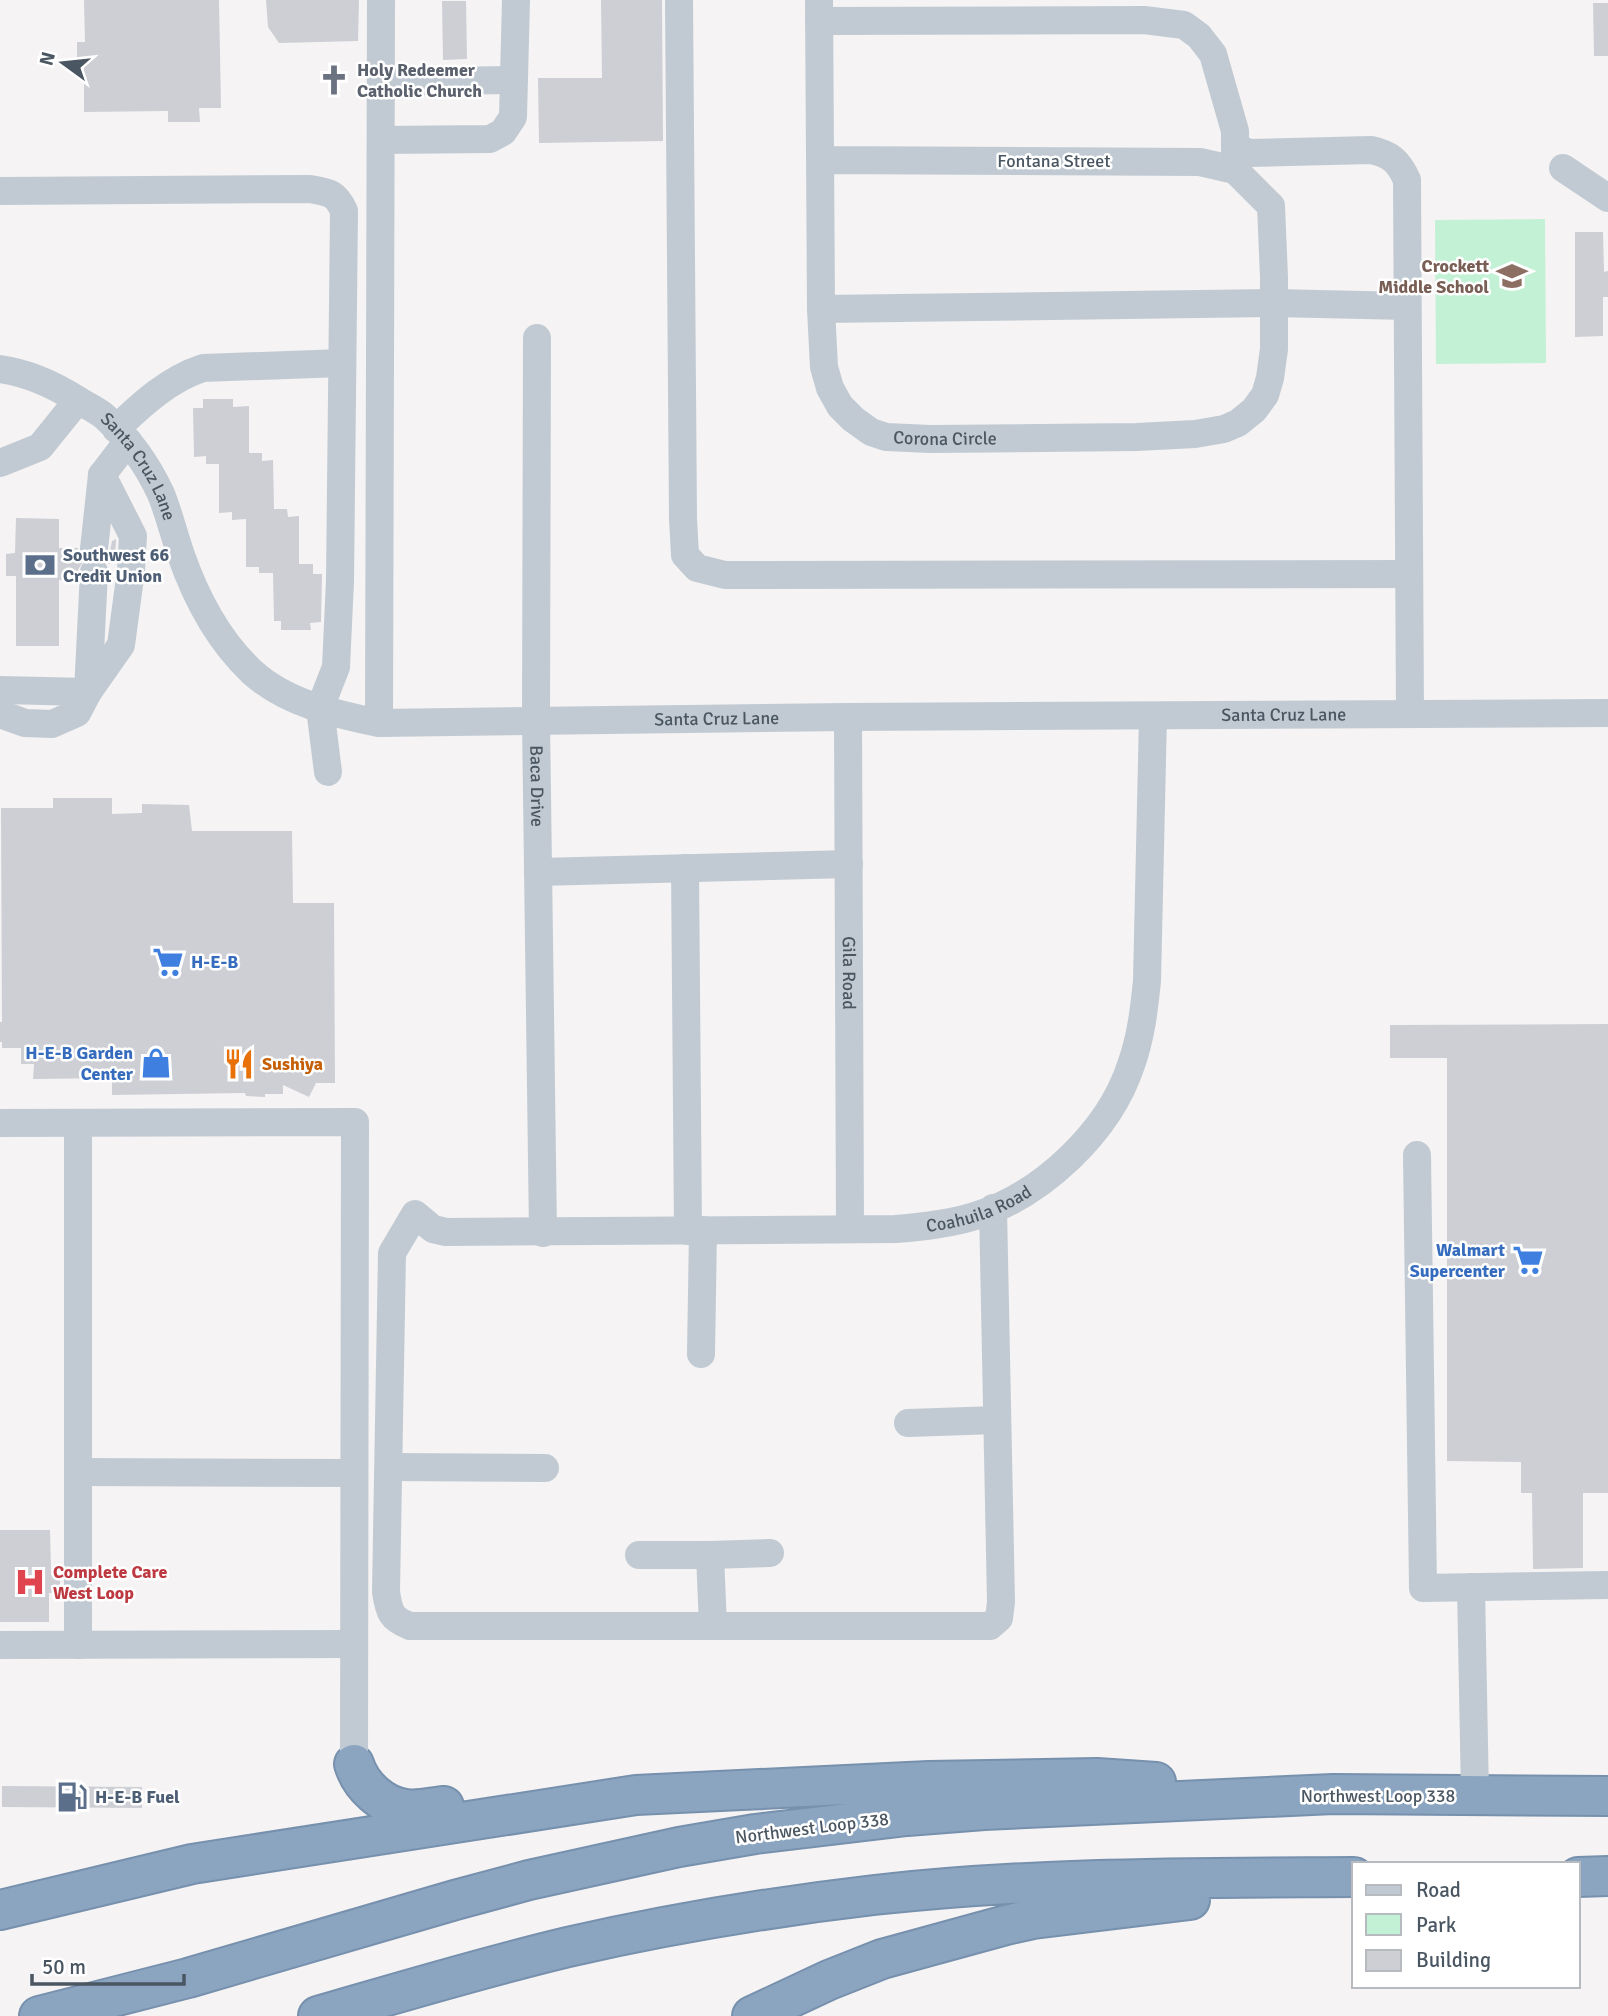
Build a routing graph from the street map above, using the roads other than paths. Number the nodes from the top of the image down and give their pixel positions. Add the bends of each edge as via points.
1 (381, 0) edge
2 (516, 0) edge
3 (679, 0) edge
4 (819, 10) edge
5 (514, 80) junction
6 (381, 82) junction
7 (382, 140) junction
8 (1235, 156) junction
9 (821, 160) junction
10 (1563, 169) dead end
11 (0, 191) edge
12 (1608, 198) edge
13 (1274, 303) junction
14 (1407, 306) junction
15 (821, 309) junction
16 (537, 338) dead end
17 (342, 363) junction
18 (0, 369) edge
19 (78, 400) junction
20 (122, 435) junction
21 (0, 463) edge
22 (102, 475) junction
23 (1409, 574) junction
24 (0, 690) edge
25 (88, 692) junction
26 (320, 708) junction
27 (1608, 713) edge
28 (0, 714) edge
29 (1410, 715) junction
30 (1153, 716) junction
31 (848, 717) junction
32 (536, 721) junction
33 (379, 723) junction
34 (328, 772) dead end
35 (849, 864) junction
36 (685, 868) junction
37 (538, 872) junction
38 (0, 1123) edge
39 (78, 1123) junction
40 (1417, 1154) dead end
41 (992, 1208) junction
42 (850, 1228) junction
43 (695, 1231) junction
44 (543, 1233) junction
45 (701, 1354) dead end
46 (997, 1420) junction
47 (908, 1423) dead end
48 (389, 1467) junction
49 (545, 1468) dead end
50 (78, 1472) junction
51 (353, 1473) junction
52 (770, 1553) dead end
53 (639, 1555) dead end
54 (710, 1555) junction
55 (1608, 1585) edge
56 (1471, 1587) junction
57 (713, 1626) junction
58 (353, 1644) junction
59 (0, 1645) edge
60 (78, 1645) junction
61 (354, 1764) joint
62 (839, 1785) junction
63 (1333, 1794) junction
64 (1475, 1795) junction
65 (1608, 1796) edge
66 (1580, 1876) edge
67 (1608, 1876) edge
68 (1352, 1877) edge
69 (1352, 1889) edge
70 (4, 1908) edge
71 (39, 2016) edge
72 (318, 2016) edge
73 (752, 2016) edge

1 - 6 street
2 - 5 street
3 - 23 street via 683,519 685,555 697,568 725,575
4 - 8 street via 1184,25 1213,54 1235,131
4 - 9 street, Corona Circle
5 - 6 street
5 - 7 street via 513,117 503,132 490,139
6 - 7 street
7 - 33 street
8 - 9 street, Fontana Street via 1200,162
8 - 13 street, Corona Circle via 1271,206
8 - 14 street, Fontana Street via 1240,149 1249,153 1371,150 1395,159 1407,180
9 - 15 street, Corona Circle
10 - 12 street
11 - 17 street via 325,191 338,198 344,211
13 - 14 street
13 - 15 street
13 - 15 street, Corona Circle via 1270,379 1254,410 1224,429 1137,437 930,439 871,432 840,406 830,388 824,367
14 - 23 street, Fontana Street
16 - 32 street, Baca Drive
17 - 20 street via 203,368 187,373 136,410
17 - 26 street via 336,667
18 - 19 street, Santa Cruz Lane via 38,378
19 - 20 street, Santa Cruz Lane
19 - 21 street via 40,447
20 - 22 street
20 - 26 street, Santa Cruz Lane via 161,495 203,608 233,652 277,690
22 - 25 street
22 - 25 street via 133,536 131,570 121,645
23 - 29 street, Fontana Street
24 - 25 street
25 - 28 street via 77,713 52,724 25,723
26 - 33 street, Santa Cruz Lane
26 - 34 street
27 - 29 street, Santa Cruz Lane
29 - 30 street, Santa Cruz Lane
30 - 31 street, Santa Cruz Lane
30 - 41 street, Coahuila Road via 1147,981 1143,1025 1131,1068 1086,1142 1054,1173
31 - 32 street, Santa Cruz Lane
31 - 35 street, Gila Road
32 - 33 street, Santa Cruz Lane
32 - 37 street, Baca Drive
35 - 36 street
35 - 42 street, Gila Road
36 - 37 street
36 - 43 street
37 - 44 street, Baca Drive
38 - 39 street
39 - 50 street
39 - 51 street via 355,1122
40 - 56 street via 1423,1588
41 - 42 street, Coahuila Road via 934,1226
41 - 46 street
42 - 43 street, Coahuila Road
43 - 44 street, Coahuila Road
43 - 45 street
44 - 48 street, Coahuila Road via 446,1232 433,1229 415,1214 392,1253
46 - 47 street
46 - 57 street via 1001,1602 999,1618 990,1626
48 - 49 street
48 - 57 street via 386,1592 397,1621 410,1626
50 - 51 street
50 - 60 street
51 - 58 street
52 - 54 street
53 - 54 street
54 - 57 street
55 - 56 street
56 - 64 street
58 - 60 street
58 - 61 street
59 - 60 street
61 - 62 highway via 363,1784 375,1795 407,1809 582,1786 772,1775
62 - 63 highway via 1097,1778
62 - 70 highway via 636,1795 192,1864
63 - 64 highway, Northwest Loop 338
63 - 71 highway, Northwest Loop 338 via 908,1816 692,1845 529,1880 212,1972
64 - 65 highway, Northwest Loop 338
66 - 67 highway
68 - 72 highway via 1031,1882 798,1905 568,1947
69 - 73 highway via 1175,1901 1033,1919 882,1959

